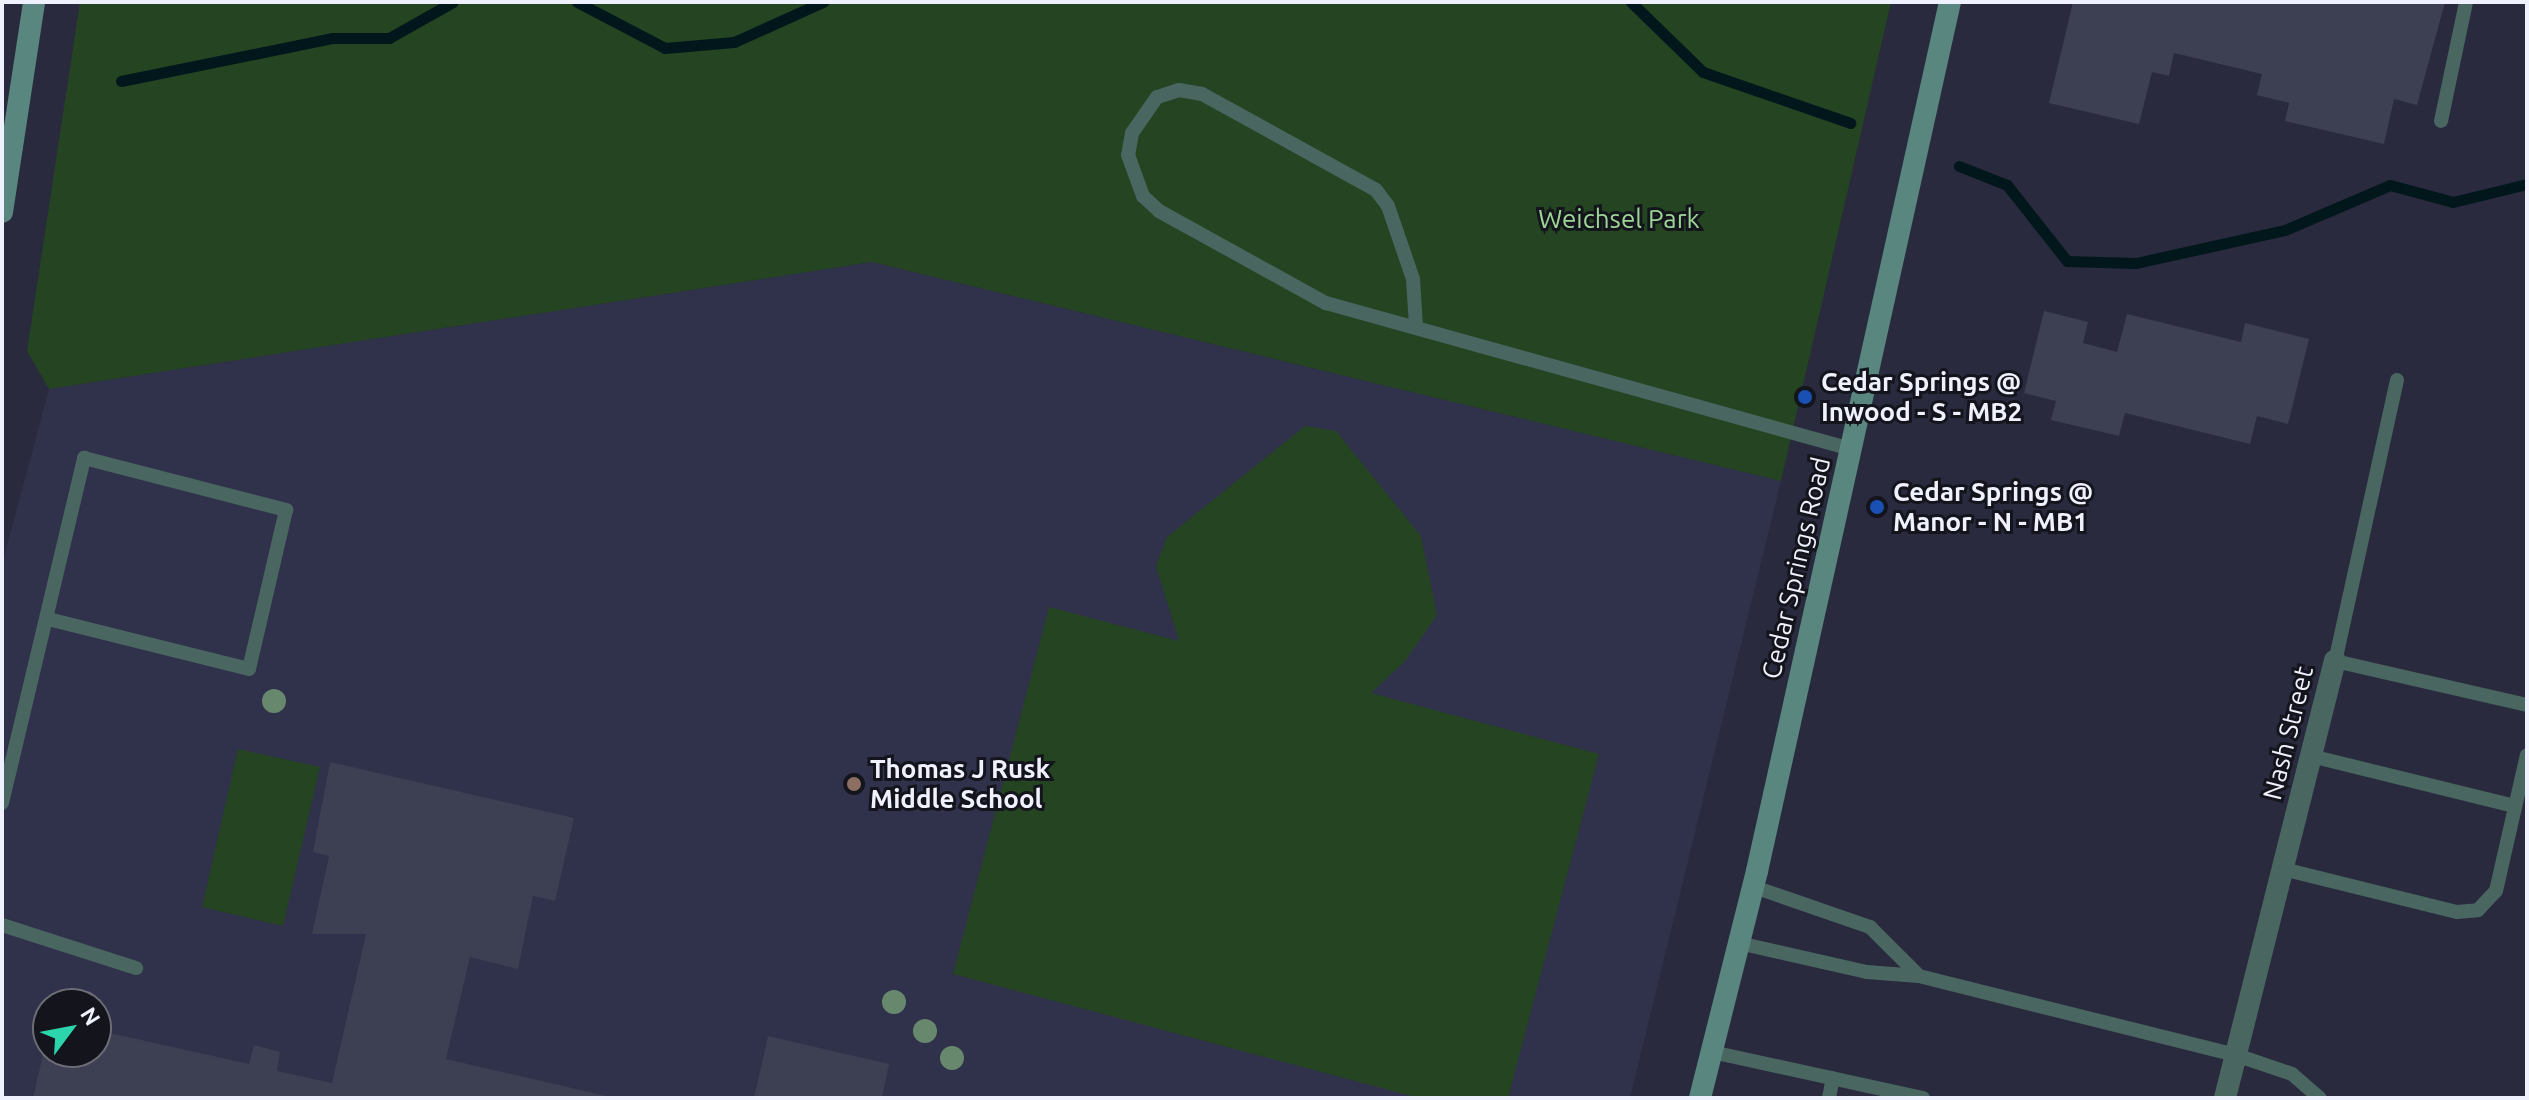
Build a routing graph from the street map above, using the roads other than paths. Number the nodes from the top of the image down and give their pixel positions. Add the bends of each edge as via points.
1 (34, 2) edge
2 (1950, 2) edge
3 (2466, 2) edge
4 (2441, 121) dead end
5 (2, 212) edge
6 (1416, 326) junction
7 (2397, 380) dead end
8 (1851, 449) junction
9 (48, 619) junction
10 (2335, 661) junction
11 (2527, 705) edge
12 (2527, 755) edge
13 (2311, 756) junction
14 (2, 803) edge
15 (2515, 806) junction
16 (2283, 869) junction
17 (1754, 887) junction
18 (2, 925) edge
19 (1739, 943) junction
20 (136, 968) dead end
21 (1919, 976) junction
22 (1712, 1052) junction
23 (2236, 1055) junction
24 (1833, 1078) junction
25 (1700, 1098) edge
26 (1829, 1098) edge
27 (1923, 1098) edge
28 (2225, 1098) edge
29 (2320, 1098) edge

1 - 5 main road
2 - 8 main road, Cedar Springs Road
3 - 4 lane
6 - 6 lane via 1413,279 1388,206 1376,190 1202,94 1179,90 1157,97 1132,133 1128,155 1143,196 1159,211 1326,303
6 - 8 lane
7 - 10 lane, Nash Street
8 - 17 main road, Cedar Springs Road
9 - 9 lane via 84,458 286,510 249,669
9 - 14 lane
10 - 11 lane
10 - 13 street, Nash Street
12 - 15 lane
13 - 15 lane
13 - 16 street, Nash Street
15 - 16 lane via 2496,891 2478,910 2457,912
16 - 23 street, Nash Street
17 - 19 main road, Cedar Springs Road
17 - 21 lane via 1870,927
18 - 20 lane
19 - 21 lane via 1867,972
19 - 22 main road, Cedar Springs Road
21 - 23 lane
22 - 24 lane
22 - 25 main road, Cedar Springs Road
23 - 28 street, Nash Street
23 - 29 lane via 2292,1074
24 - 26 lane
24 - 27 lane

